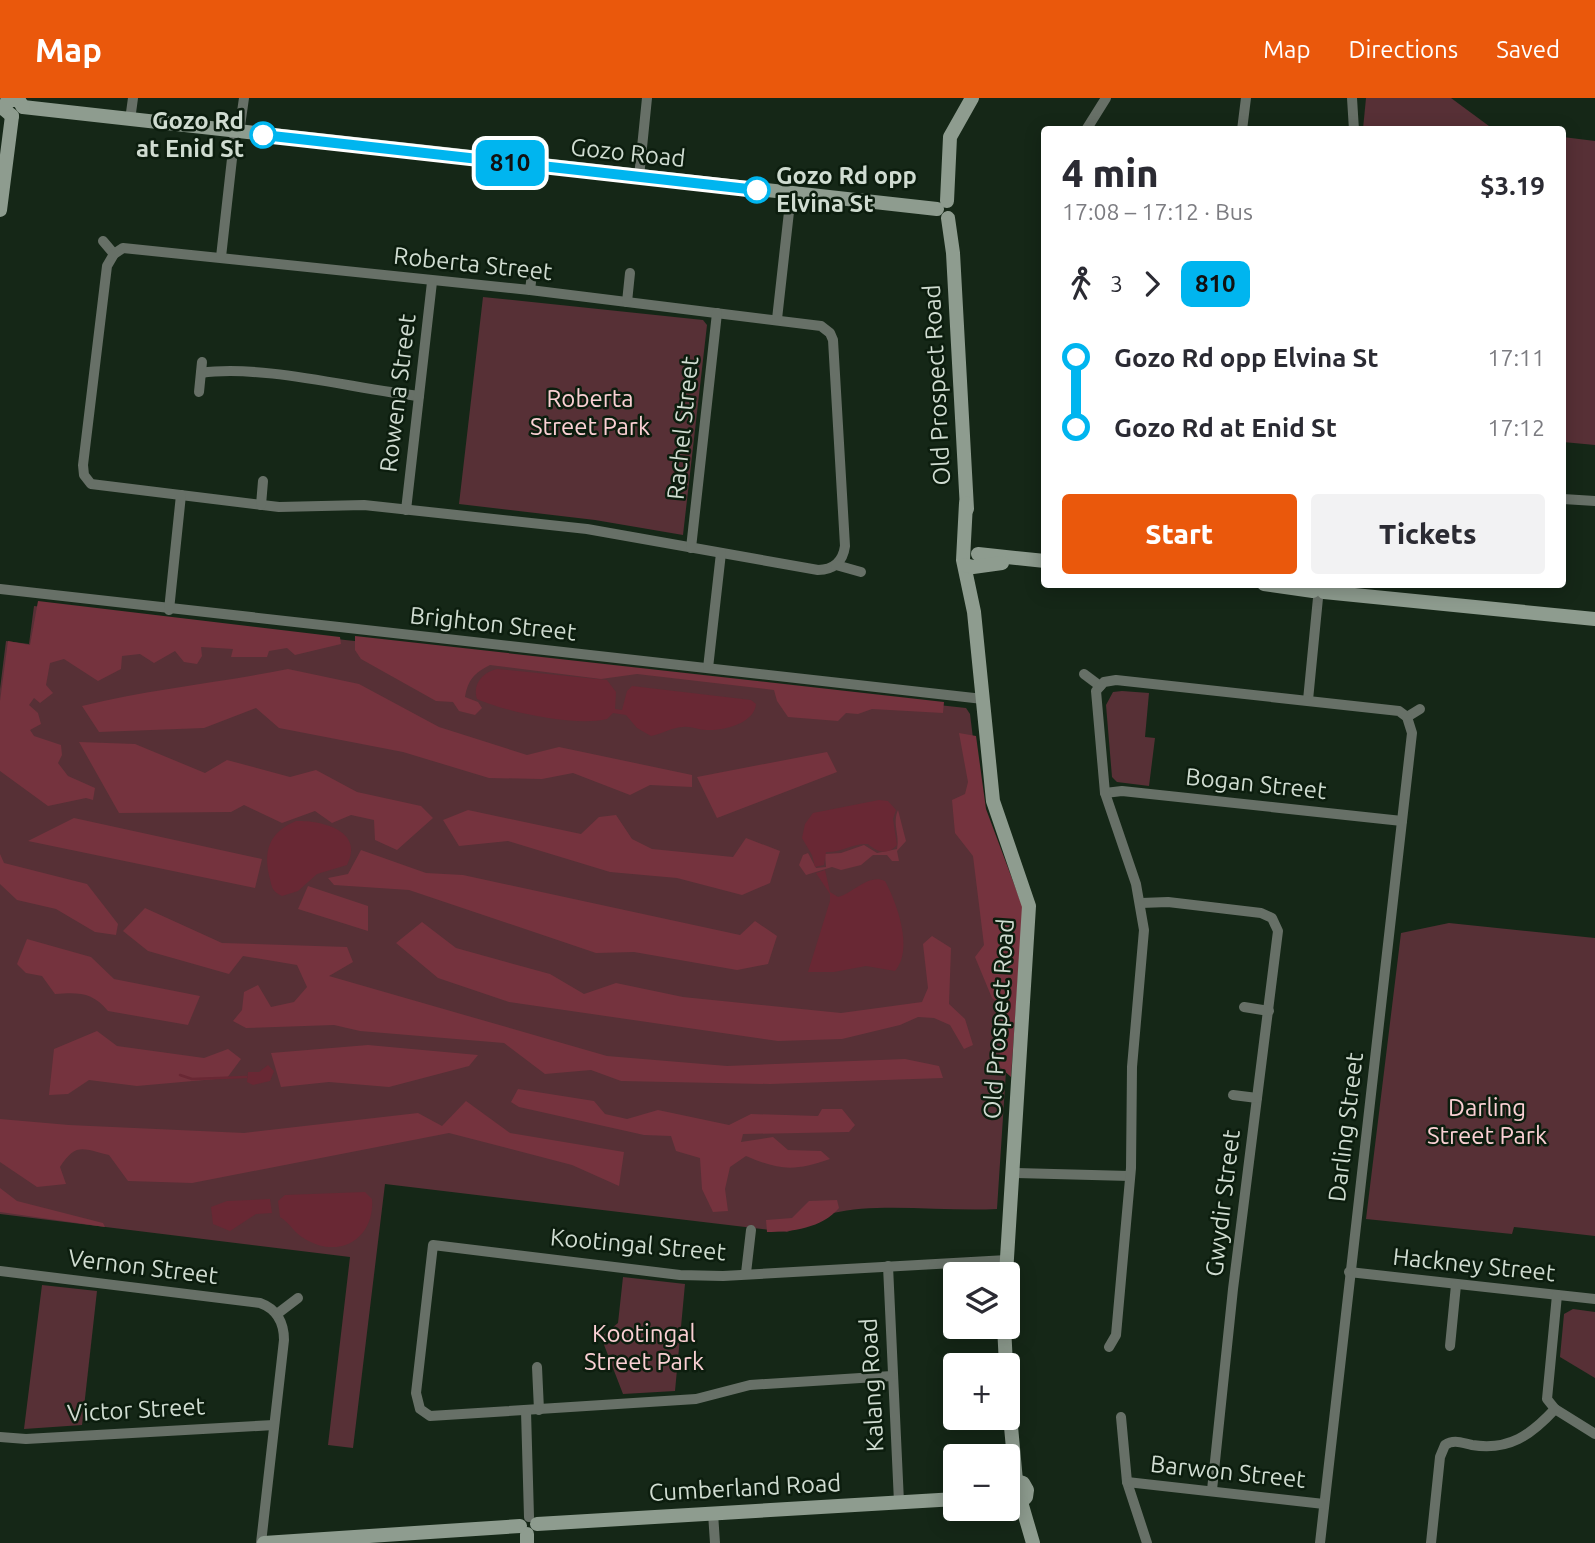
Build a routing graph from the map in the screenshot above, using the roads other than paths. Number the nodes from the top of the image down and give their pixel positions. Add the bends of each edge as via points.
1 (133, 98) edge
2 (244, 98) edge
3 (647, 98) edge
4 (972, 98) edge
5 (1106, 98) edge
6 (1245, 98) edge
7 (1352, 98) edge
8 (130, 120) junction
9 (1088, 126) edge
10 (1242, 126) edge
11 (1354, 126) edge
12 (237, 132) junction
13 (639, 177) junction
14 (791, 194) junction
15 (944, 209) junction
16 (0, 210) edge
17 (103, 241) dead end
18 (114, 254) junction
19 (221, 257) junction
20 (630, 273) dead end
21 (532, 274) dead end
22 (432, 282) junction
23 (530, 290) junction
24 (627, 302) junction
25 (717, 313) junction
26 (777, 319) junction
27 (198, 392) dead end
28 (419, 396) junction
29 (263, 481) dead end
30 (181, 495) junction
31 (1566, 499) edge
32 (1595, 501) edge
33 (261, 505) junction
34 (406, 510) junction
35 (691, 548) junction
36 (721, 553) junction
37 (973, 559) junction
38 (1041, 561) edge
39 (836, 565) junction
40 (861, 572) dead end
41 (1286, 588) edge
42 (0, 589) edge
43 (1319, 594) junction
44 (169, 610) junction
45 (1595, 619) edge
46 (708, 668) junction
47 (1084, 674) dead end
48 (1100, 686) junction
49 (983, 699) junction
50 (1308, 700) junction
51 (1420, 709) dead end
52 (1407, 717) junction
53 (1105, 793) junction
54 (1402, 821) junction
55 (1141, 903) junction
56 (1244, 1007) dead end
57 (1269, 1011) junction
58 (1233, 1095) dead end
59 (1257, 1098) junction
60 (1012, 1172) junction
61 (1130, 1176) junction
62 (751, 1230) dead end
63 (1007, 1262) edge
64 (888, 1266) junction
65 (943, 1266) edge
66 (0, 1271) edge
67 (1349, 1272) junction
68 (746, 1273) junction
69 (1456, 1285) junction
70 (1557, 1295) junction
71 (298, 1298) dead end
72 (1595, 1299) edge
73 (277, 1314) junction
74 (1450, 1346) dead end
75 (1109, 1347) dead end
76 (537, 1367) dead end
77 (892, 1376) junction
78 (1555, 1409) junction
79 (539, 1410) junction
80 (422, 1411) junction
81 (526, 1411) junction
82 (1121, 1417) dead end
83 (412, 1419) dead end
84 (274, 1425) junction
85 (1595, 1434) edge
86 (0, 1437) edge
87 (1127, 1482) junction
88 (1020, 1483) edge
89 (1212, 1490) junction
90 (1020, 1498) edge
91 (943, 1500) edge
92 (899, 1502) junction
93 (1324, 1504) junction
94 (713, 1513) junction
95 (1020, 1514) edge
96 (528, 1529) edge
97 (263, 1543) edge
98 (715, 1543) edge
99 (1032, 1543) edge
100 (1147, 1543) edge
101 (1320, 1543) edge
102 (1431, 1543) edge

1 - 8 street
2 - 12 street
3 - 13 street
4 - 15 street, Old Prospect Road via 950,138
5 - 9 street
6 - 10 street
7 - 11 street
8 - 12 street, Gozo Road
8 - 16 street, Gozo Road via 17,111
12 - 13 street, Gozo Road
12 - 19 street
13 - 14 street, Gozo Road
14 - 15 street, Gozo Road
14 - 26 street
15 - 37 street, Old Prospect Road via 953,253
17 - 18 street
18 - 19 street, Roberta Street via 129,248
18 - 30 street via 107,266 84,475 96,486
19 - 22 street, Roberta Street
20 - 24 street
21 - 23 street
22 - 23 street, Roberta Street
22 - 28 street, Rowena Street
23 - 24 street, Roberta Street
24 - 25 street, Roberta Street
25 - 26 street, Roberta Street
25 - 35 street, Rachel Street
26 - 39 street, Roberta Street via 830,327 845,546
27 - 28 street via 201,368
28 - 34 street, Rowena Street
29 - 33 street
30 - 33 street
30 - 44 street
31 - 32 street
33 - 34 street via 364,505
34 - 35 street via 587,529
35 - 36 street
36 - 39 street via 818,570
36 - 46 street
37 - 38 street
37 - 49 street, Old Prospect Road
39 - 40 street
41 - 43 street
42 - 44 street, Brighton Street
43 - 45 street
43 - 50 street
44 - 46 street, Brighton Street
46 - 49 street, Brighton Street
47 - 48 street
48 - 50 street via 1116,680
48 - 53 street via 1095,696
49 - 60 street, Old Prospect Road via 993,801 1029,906
50 - 52 street via 1392,708
51 - 52 street
52 - 54 street, Darling Street via 1412,733
53 - 54 street, Bogan Street via 1122,791
53 - 55 street
54 - 67 street, Darling Street
55 - 57 street, Gwydir Street via 1168,902 1280,919
55 - 61 street via 1144,953 1132,1059
56 - 57 street
57 - 59 street, Gwydir Street
58 - 59 street
59 - 89 street, Gwydir Street
60 - 61 street
60 - 63 street, Old Prospect Road
61 - 75 street via 1116,1335
62 - 68 street
64 - 65 street, Kootingal Street
64 - 68 street, Kootingal Street
64 - 77 street, Kalang Road
66 - 73 street, Vernon Street via 260,1303
67 - 69 street, Hackney Street
67 - 93 street, Darling Street
68 - 80 street, Kootingal Street via 680,1275 433,1245 416,1393
69 - 70 street, Hackney Street
69 - 74 street
70 - 72 street, Hackney Street
70 - 78 street via 1546,1392
71 - 73 street
73 - 84 street via 284,1340
76 - 79 street
77 - 79 street via 750,1385 695,1399
77 - 92 street, Kalang Road
78 - 85 street
78 - 102 street via 1517,1442 1493,1446 1445,1442
79 - 81 street
80 - 81 street via 435,1417
80 - 83 street
81 - 96 street
82 - 87 street
84 - 86 street, Victor Street
84 - 97 street
87 - 89 street, Barwon Street
87 - 100 street
88 - 90 street via 1027,1490 1026,1497
89 - 93 street, Barwon Street
91 - 92 street, Cumberland Road
92 - 94 street, Cumberland Road
93 - 101 street, Darling Street
94 - 96 street, Cumberland Road
94 - 98 street
95 - 99 street
96 - 97 street, Cumberland Road

